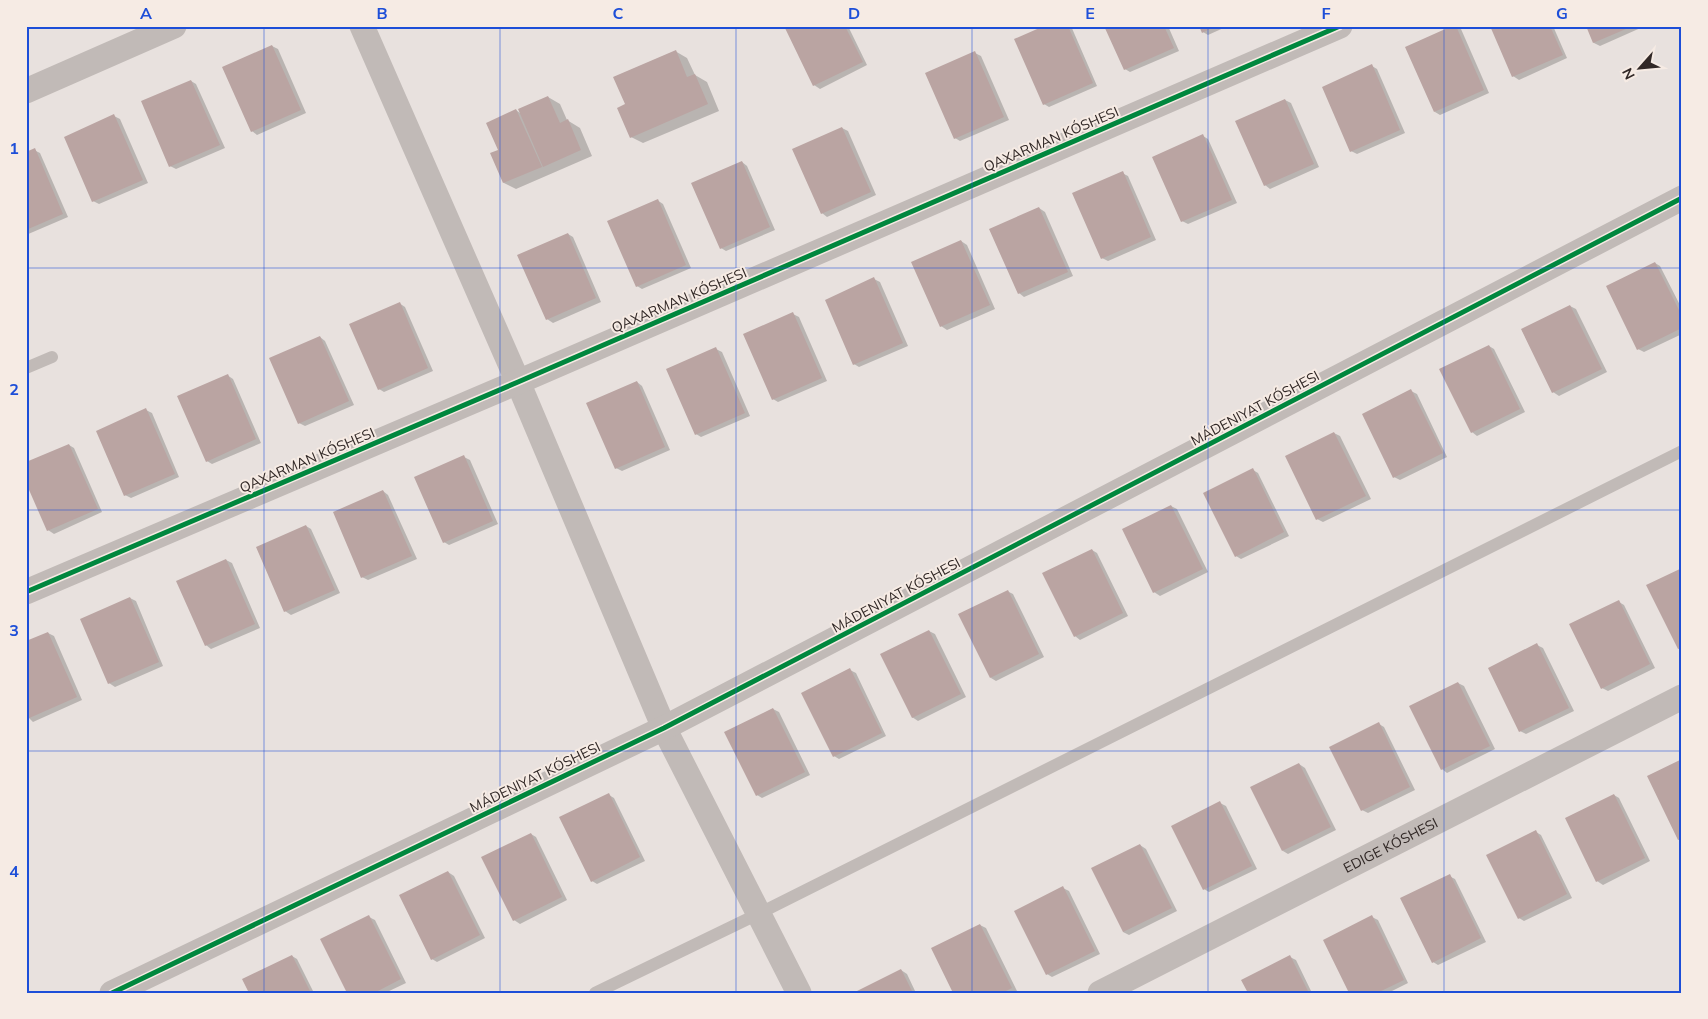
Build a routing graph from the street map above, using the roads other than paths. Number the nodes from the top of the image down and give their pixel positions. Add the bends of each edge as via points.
1 (174, 26) edge
2 (362, 26) edge
3 (1340, 26) edge
4 (26, 91) edge
5 (1682, 198) edge
6 (52, 357) dead end
7 (26, 368) edge
8 (518, 382) junction
9 (1682, 451) edge
10 (26, 592) edge
11 (1682, 696) edge
12 (664, 728) junction
13 (758, 914) junction
14 (112, 993) edge
15 (595, 993) edge
16 (799, 993) edge
17 (1100, 993) edge

1 - 4 street
2 - 8 street
3 - 8 street, QAXARMAN KÓSHESI
5 - 12 street, MÁDENIYAT KÓSHESI
6 - 7 lane
8 - 10 street, QAXARMAN KÓSHESI
8 - 12 street
9 - 13 lane
11 - 17 street, EDIGE KÓSHESI
12 - 13 street
12 - 14 street, MÁDENIYAT KÓSHESI
13 - 15 lane
13 - 16 street

